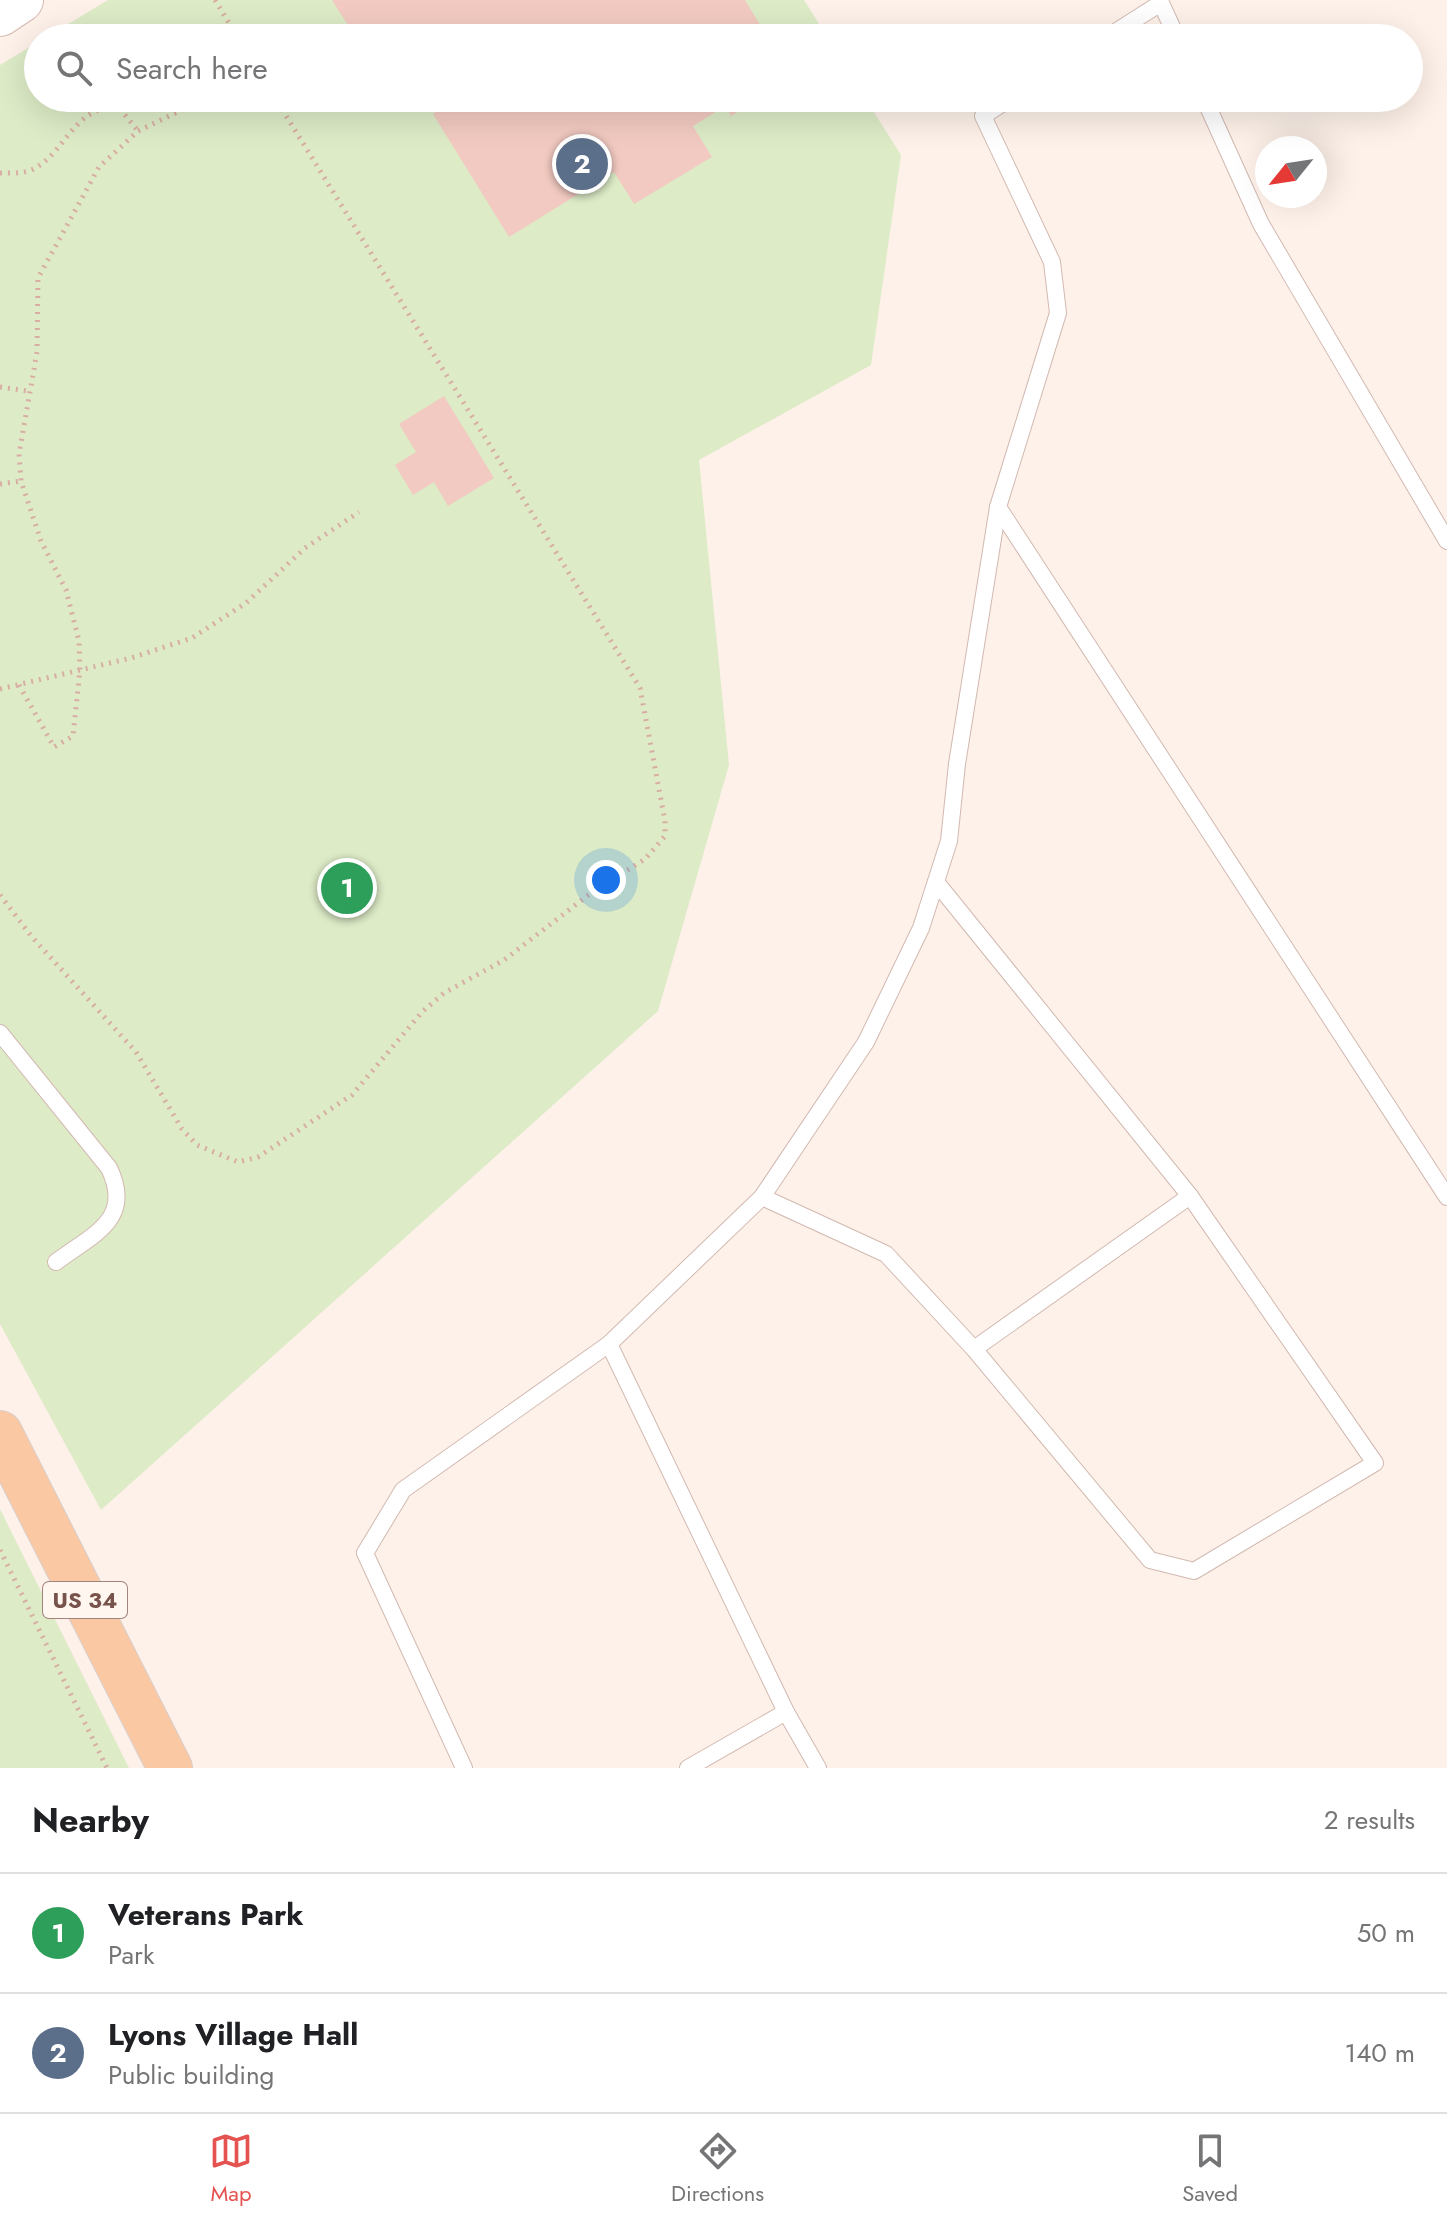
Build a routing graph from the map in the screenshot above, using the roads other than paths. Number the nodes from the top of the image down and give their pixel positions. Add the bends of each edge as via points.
1 (21, 0) edge
2 (0, 14) edge
3 (1128, 24) edge
4 (1171, 24) edge
5 (989, 112) edge
6 (1210, 112) edge
7 (998, 507) junction
8 (1447, 541) edge
9 (936, 882) junction
10 (0, 1033) edge
11 (1190, 1196) junction
12 (762, 1197) junction
13 (1447, 1197) edge
14 (56, 1262) dead end
15 (609, 1344) junction
16 (974, 1349) junction
17 (0, 1433) edge
18 (786, 1712) junction
19 (170, 1768) edge
20 (464, 1768) edge
21 (688, 1768) edge
22 (818, 1768) edge

1 - 2 street
3 - 4 lane via 1161,3
5 - 7 lane via 983,116 1052,262 1058,313
6 - 8 lane via 1261,224
7 - 9 lane via 949,841
7 - 13 lane
9 - 11 lane
9 - 12 lane via 921,928 866,1042
10 - 14 lane via 115,1181 119,1199 112,1217
11 - 16 lane
11 - 16 lane via 1375,1463 1194,1571 1150,1560
12 - 15 lane
12 - 16 lane via 886,1254
15 - 18 lane
15 - 20 lane via 403,1490 365,1553
17 - 19 main road, US 34
18 - 21 lane
18 - 22 lane

